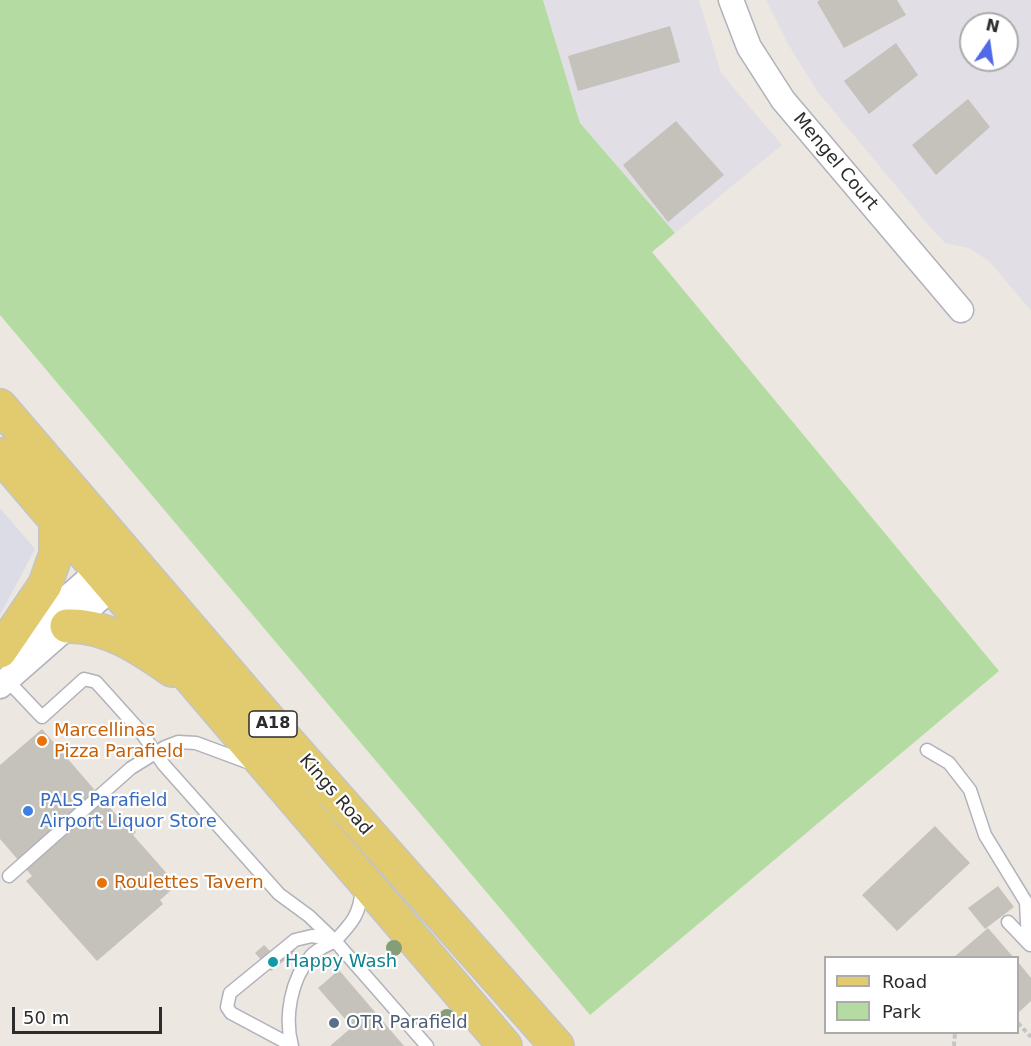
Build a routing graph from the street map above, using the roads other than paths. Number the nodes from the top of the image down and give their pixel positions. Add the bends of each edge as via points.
1 (731, 0) edge
2 (961, 310) dead end
3 (0, 406) edge
4 (0, 455) edge
5 (56, 521) junction
6 (130, 557) junction
7 (106, 578) junction
8 (67, 626) junction
9 (0, 657) edge
10 (2, 673) edge
11 (200, 689) junction
12 (927, 750) dead end
13 (155, 752) junction
14 (283, 786) junction
15 (9, 876) dead end
16 (363, 877) junction
17 (1008, 922) dead end
18 (335, 941) junction
19 (1030, 945) edge
20 (292, 1045) edge
21 (427, 1046) edge
22 (505, 1046) edge
23 (557, 1046) edge

1 - 2 street, Mengel Court via 749,47 783,100
3 - 6 main road, Kings Road / A18
4 - 5 main road, Kings Road / A18
5 - 7 main road, Kings Road / A18
5 - 10 main road via 56,554 45,585
6 - 7 street
6 - 23 main road, Kings Road / A18
7 - 8 street
7 - 9 street
7 - 11 main road, Kings Road / A18
8 - 10 street
8 - 11 main road via 84,625 105,631
10 - 13 lane via 42,717 84,679 96,682
11 - 14 main road, Kings Road / A18
12 - 19 lane via 949,763 970,790 985,835 1026,902
13 - 14 lane via 178,742 196,743 249,762
13 - 15 lane via 112,783
13 - 18 lane via 279,894
14 - 16 main road, Kings Road / A18
16 - 18 lane via 361,903 354,921
16 - 22 main road, Kings Road / A18
17 - 19 lane
18 - 20 lane via 312,954 298,975 288,1026
18 - 20 lane via 312,936 295,940 230,993 227,1007 231,1013
18 - 21 lane

